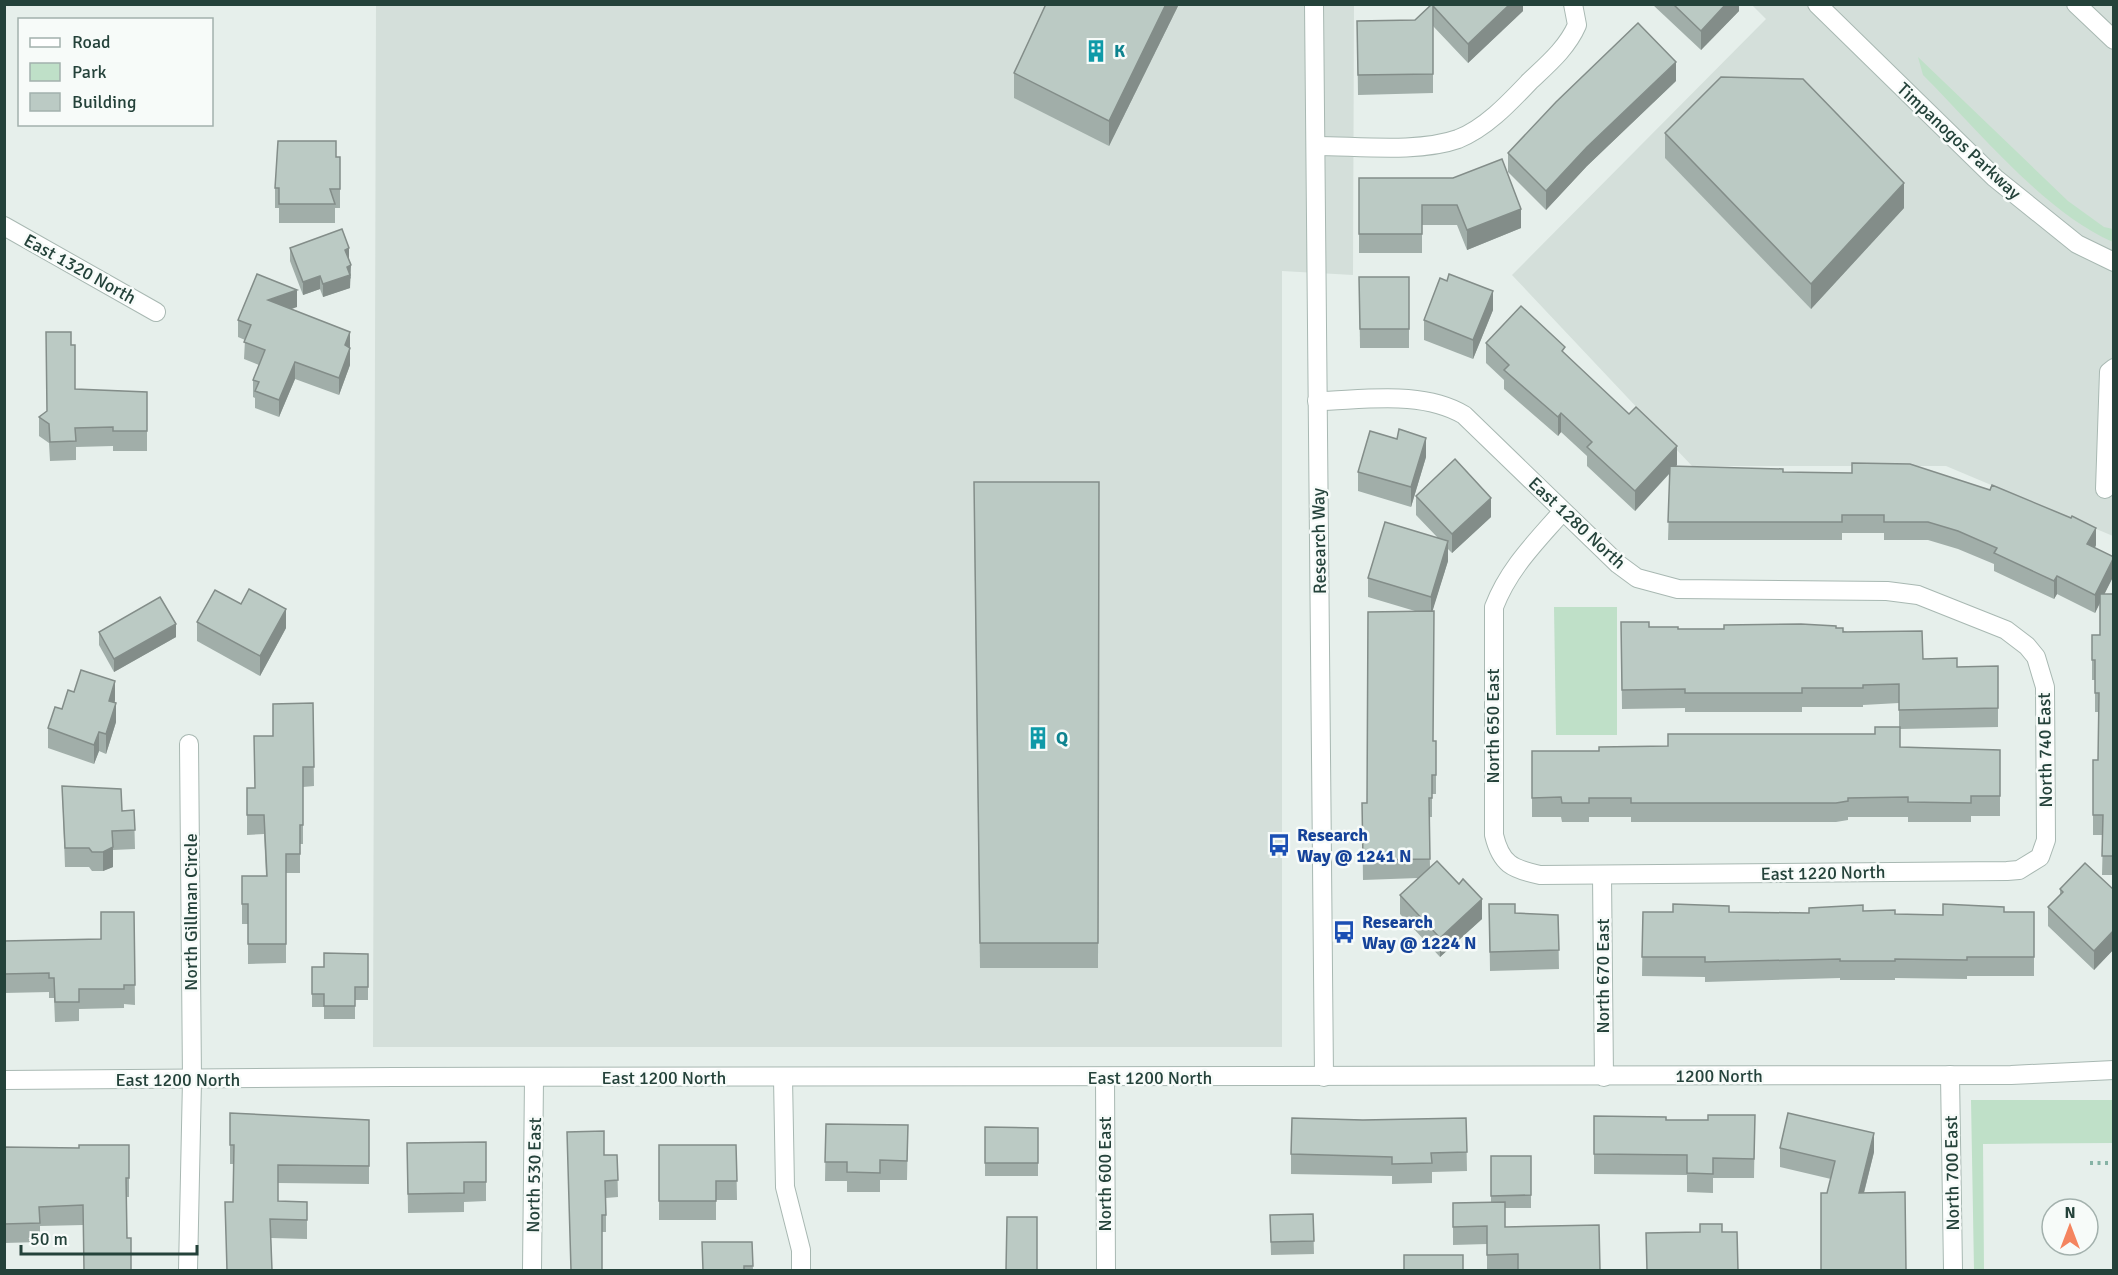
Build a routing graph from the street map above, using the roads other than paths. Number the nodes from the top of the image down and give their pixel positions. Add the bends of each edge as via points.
1 (1314, 4) edge
2 (1573, 4) edge
3 (1817, 4) edge
4 (2076, 4) edge
5 (2114, 40) edge
6 (1316, 146) junction
7 (4, 226) edge
8 (2114, 262) edge
9 (156, 312) dead end
10 (2114, 368) edge
11 (1317, 401) junction
12 (2105, 489) dead end
13 (1562, 512) junction
14 (2027, 646) joint
15 (189, 744) dead end
16 (2040, 857) joint
17 (1602, 875) junction
18 (2114, 1070) edge
19 (1950, 1075) junction
20 (1324, 1077) junction
21 (1604, 1077) junction
22 (783, 1078) junction
23 (1105, 1078) junction
24 (534, 1079) junction
25 (4, 1080) edge
26 (192, 1080) junction
27 (188, 1270) edge
28 (532, 1270) edge
29 (801, 1270) edge
30 (1106, 1270) edge
31 (1953, 1270) edge

1 - 6 street, Research Way
2 - 6 street via 1577,25 1563,48 1504,108 1458,139 1417,146
3 - 8 street, Timpanogos Parkway via 1995,178 2077,244
4 - 5 street
6 - 11 street, Research Way
7 - 9 street, East 1320 North
10 - 12 street via 2109,372
11 - 13 street, East 1280 North via 1428,400 1449,406 1464,415
11 - 20 street, Research Way
13 - 14 street, East 1280 North via 1618,564 1637,578 1659,586 1918,595 1999,627
13 - 17 street, North 650 East via 1514,567 1494,607 1494,835 1506,863 1521,871 1540,875
14 - 16 street, North 740 East via 2036,657 2045,687 2046,840
15 - 26 street, North Gillman Circle
16 - 17 street, East 1220 North via 2019,870 2007,871
17 - 21 street, North 670 East
18 - 19 street, 1200 North
19 - 21 street, 1200 North
19 - 31 street, North 700 East
20 - 21 street, 1200 North
20 - 23 street, East 1200 North
22 - 23 street, East 1200 North
22 - 24 street, East 1200 North
22 - 29 street via 785,1187 801,1250
23 - 30 street, North 600 East
24 - 26 street, East 1200 North
24 - 28 street, North 530 East
25 - 26 street, East 1200 North
26 - 27 street, North Gillman Circle

